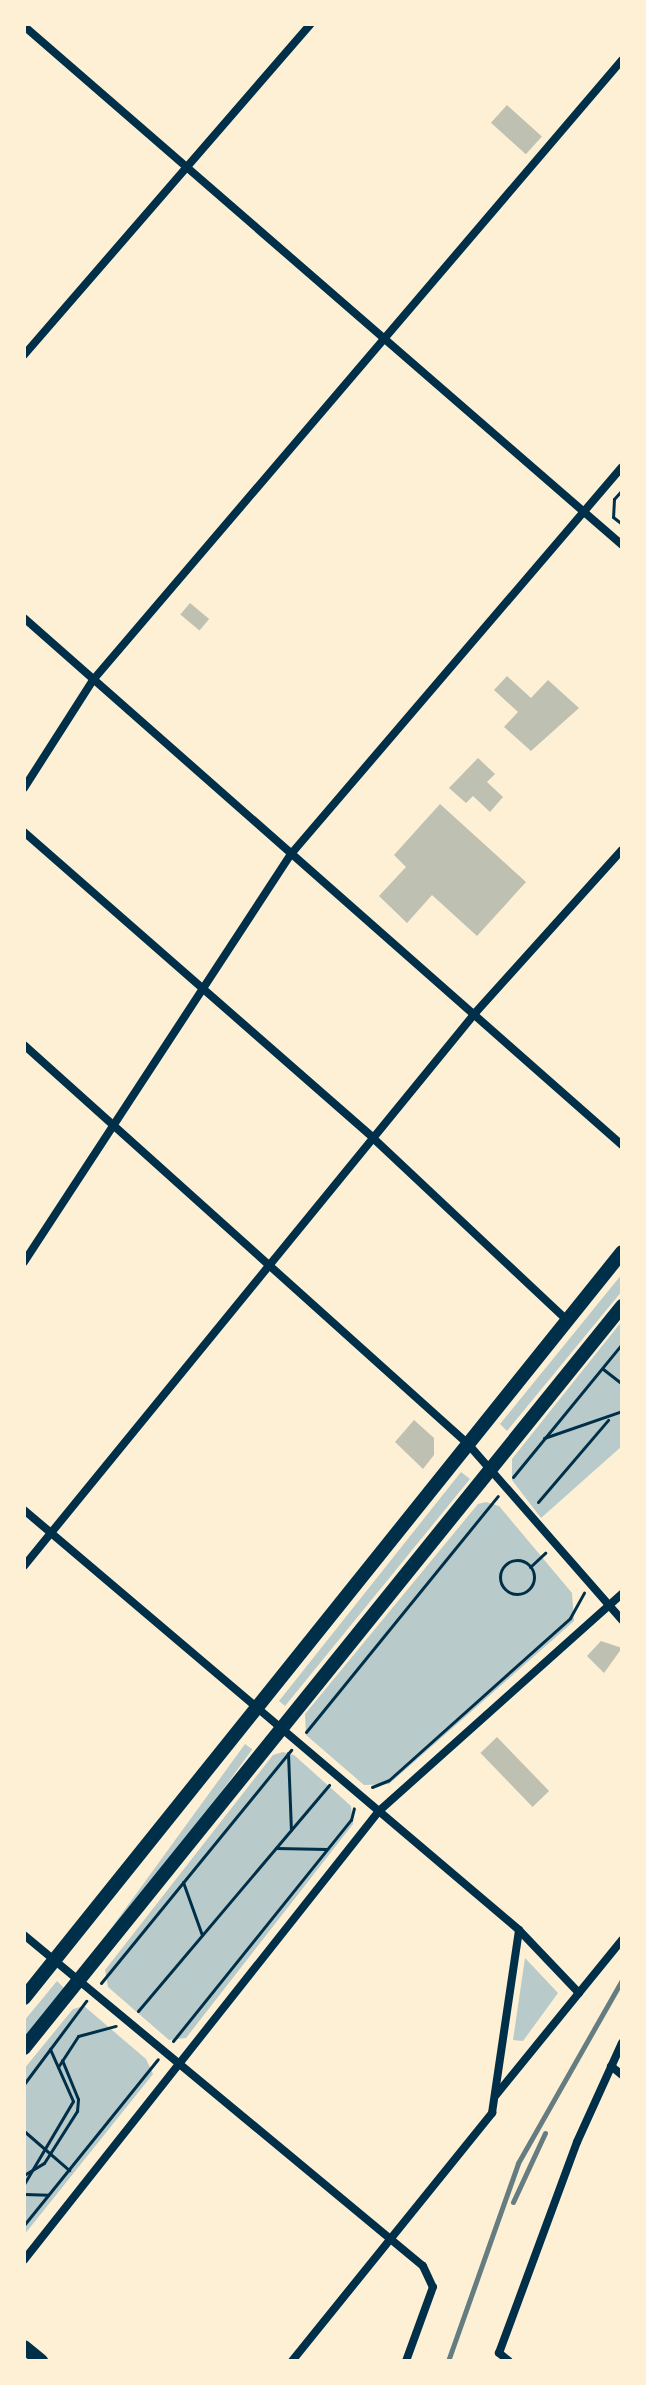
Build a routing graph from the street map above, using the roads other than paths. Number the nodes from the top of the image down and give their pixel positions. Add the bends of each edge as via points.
1 (311, 24) edge
2 (24, 26) edge
3 (622, 60) edge
4 (190, 166) junction
5 (387, 340) junction
6 (24, 355) edge
7 (622, 467) edge
8 (583, 511) junction
9 (622, 545) edge
10 (24, 618) edge
11 (93, 680) junction
12 (24, 788) edge
13 (24, 832) edge
14 (622, 850) edge
15 (291, 854) junction
16 (200, 989) junction
17 (476, 1012) junction
18 (24, 1045) edge
19 (114, 1125) junction
20 (373, 1138) junction
21 (622, 1145) edge
22 (622, 1252) edge
23 (24, 1262) edge
24 (265, 1266) junction
25 (622, 1306) edge
26 (566, 1319) junction
27 (468, 1444) junction
28 (490, 1469) junction
29 (24, 1510) edge
30 (51, 1532) junction
31 (24, 1566) edge
32 (622, 1594) edge
33 (607, 1608) junction
34 (622, 1620) edge
35 (259, 1706) junction
36 (282, 1726) junction
37 (379, 1811) junction
38 (519, 1930) junction
39 (24, 1935) edge
40 (622, 1940) edge
41 (55, 1959) junction
42 (79, 1980) junction
43 (579, 1993) junction
44 (24, 1998) edge
45 (622, 2043) edge
46 (24, 2048) edge
47 (177, 2065) junction
48 (611, 2066) junction
49 (622, 2075) edge
50 (494, 2097) junction
51 (390, 2238) junction
52 (24, 2260) edge
53 (24, 2347) edge
54 (41, 2361) edge
55 (292, 2361) edge
56 (406, 2361) edge
57 (509, 2361) edge

1 - 4 street
2 - 4 street
3 - 5 street
4 - 5 street
4 - 6 street
5 - 8 street
5 - 11 street
7 - 8 street
8 - 9 street
8 - 15 street
10 - 11 street
11 - 12 street
11 - 15 street
13 - 16 street
14 - 17 street
15 - 16 street
15 - 17 street
16 - 19 street
16 - 20 street
17 - 20 street
17 - 21 street
18 - 19 street
19 - 23 street
19 - 24 street
20 - 24 street
20 - 26 street
22 - 26 main road
24 - 27 street
24 - 30 street
25 - 28 main road
26 - 27 main road
27 - 28 street
27 - 35 main road
28 - 33 street
28 - 36 main road
29 - 30 street
30 - 31 street
30 - 35 street
32 - 33 street
33 - 34 street
33 - 37 street
35 - 36 street
35 - 41 main road
36 - 37 street
36 - 42 main road
37 - 38 street
37 - 47 street
38 - 43 street
38 - 50 street
39 - 41 street
40 - 43 street
41 - 42 street
41 - 44 main road
42 - 46 main road
42 - 47 street
43 - 50 street
45 - 48 street
47 - 51 street
47 - 52 street
48 - 49 street
48 - 57 street via 577,2142 499,2353
50 - 51 street via 492,2113
51 - 55 street
51 - 56 street via 423,2266 433,2287
53 - 54 main road

